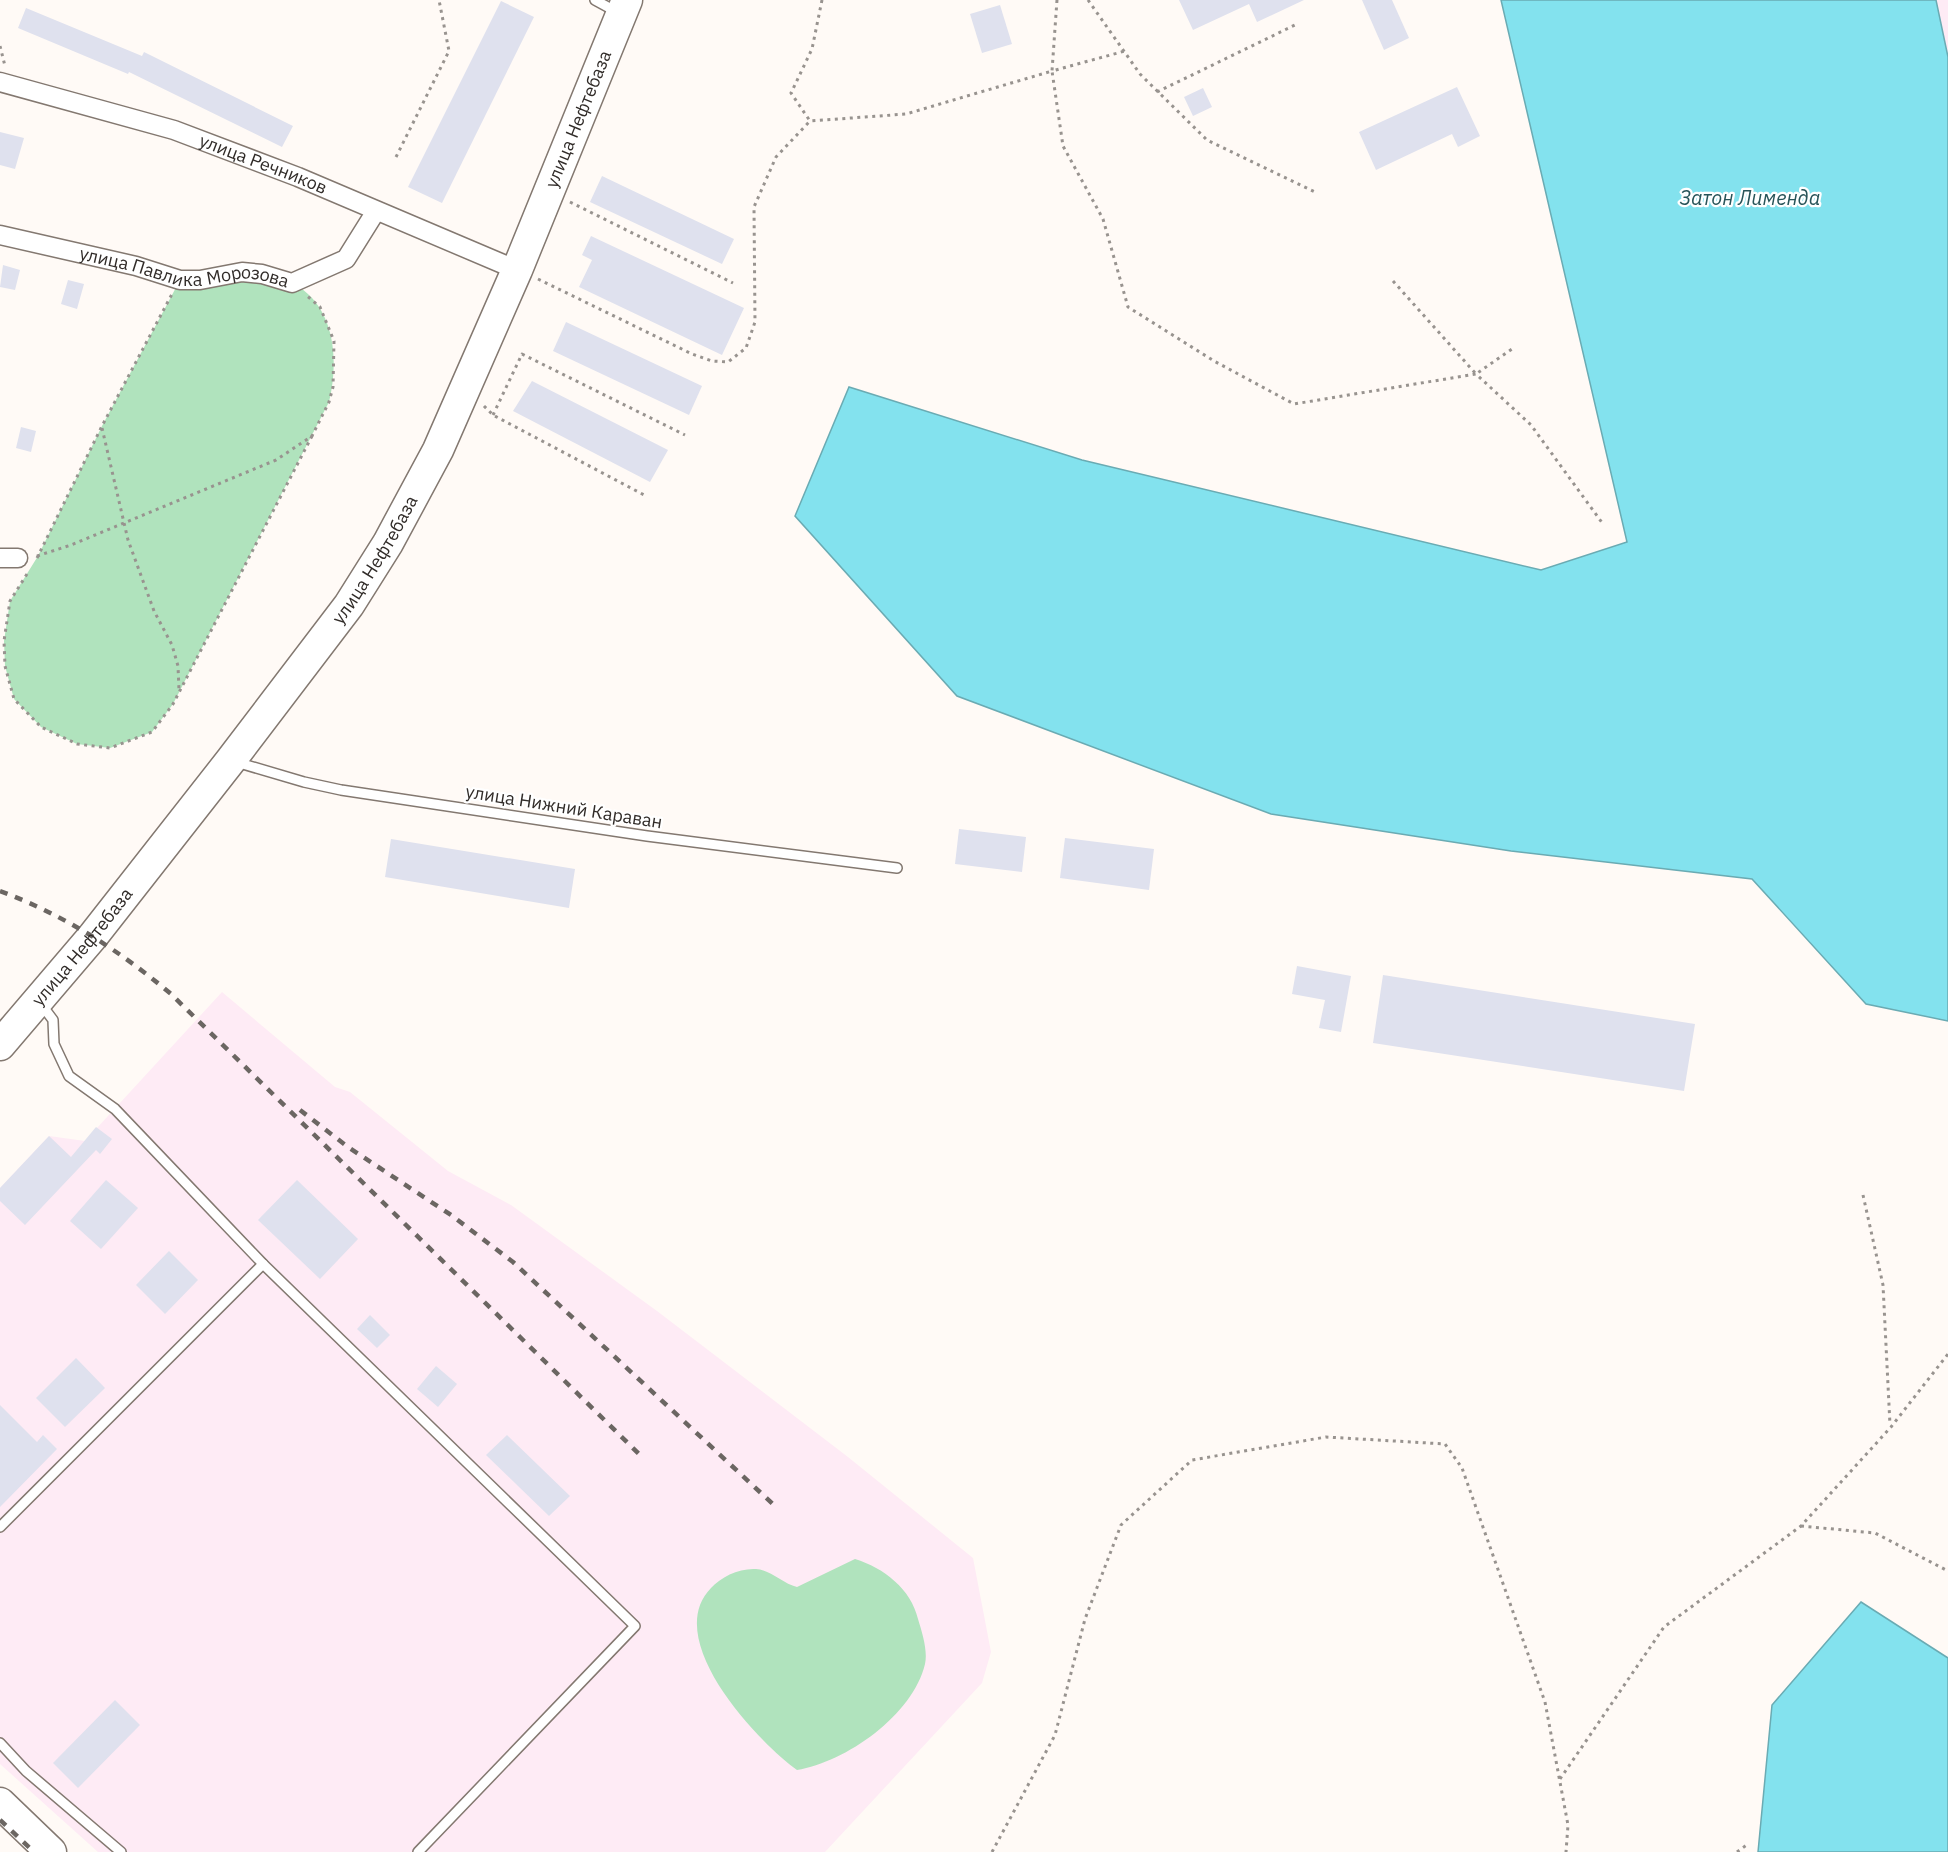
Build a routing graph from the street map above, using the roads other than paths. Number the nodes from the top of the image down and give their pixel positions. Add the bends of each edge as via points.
1 (595, 0) edge
2 (624, 7) edge
3 (0, 82) edge
4 (376, 211) junction
5 (0, 235) edge
6 (517, 270) junction
7 (231, 760) junction
8 (897, 868) dead end
9 (38, 998) junction
10 (0, 1045) edge
11 (263, 1264) junction
12 (0, 1527) edge
13 (0, 1743) edge
14 (0, 1803) edge
15 (51, 1852) edge
16 (121, 1852) edge
17 (418, 1852) edge

1 - 2 lane
2 - 6 main road, улица Нефтебаза
3 - 4 street, улица Речников via 174,130
4 - 5 street, улица Павлика Морозова via 345,259 292,283 242,272 180,280
4 - 6 street, улица Речников
6 - 7 main road, улица Нефтебаза via 438,450 388,543 349,605
7 - 8 lane, улица Нижний Караван via 341,790 647,836
7 - 9 main road, улица Нефтебаза via 93,936
9 - 10 main road, улица Нефтебаза
9 - 11 lane via 53,1020 54,1044 69,1076 115,1109
11 - 12 lane
11 - 17 lane via 635,1626
13 - 16 lane via 26,1771
14 - 15 main road

